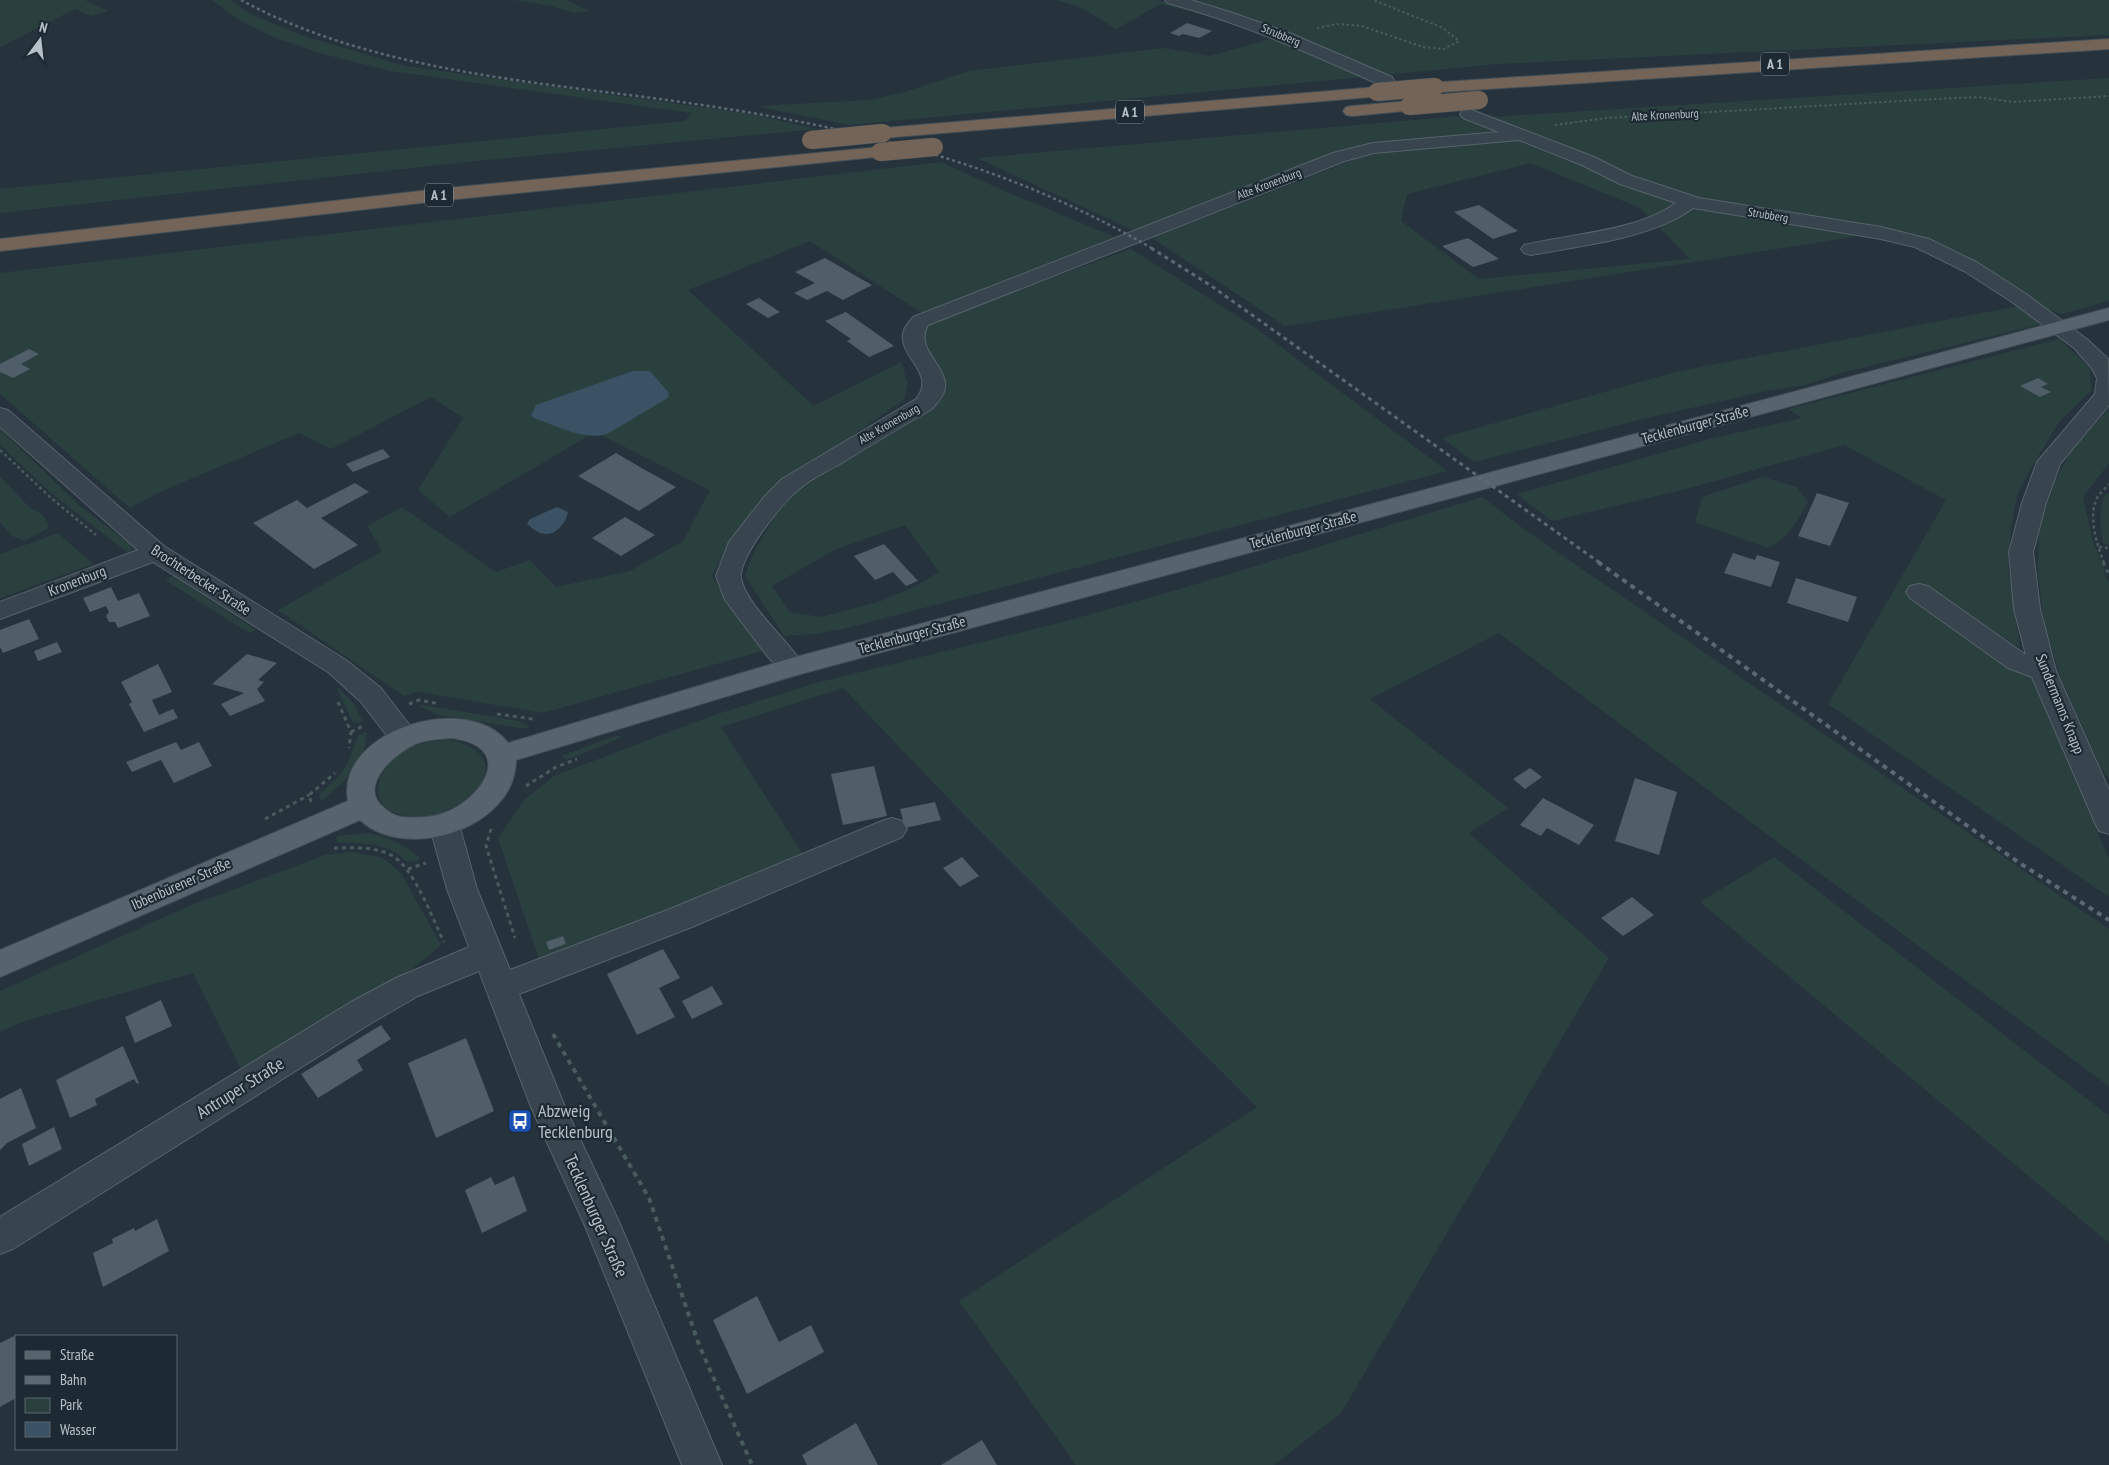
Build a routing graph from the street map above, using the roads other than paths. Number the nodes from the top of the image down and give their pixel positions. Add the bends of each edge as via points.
1 (1173, 0) edge
2 (2109, 44) edge
3 (2019, 66) dead end
4 (1381, 86) junction
5 (1474, 107) junction
6 (1244, 120) dead end
7 (1519, 135) junction
8 (791, 142) dead end
9 (953, 146) dead end
10 (602, 161) dead end
11 (314, 192) dead end
12 (1690, 201) junction
13 (0, 245) edge
14 (1531, 249) dead end
15 (2109, 314) edge
16 (2058, 327) junction
17 (0, 415) edge
18 (155, 552) junction
19 (1919, 592) dead end
20 (0, 610) edge
21 (792, 667) junction
22 (2043, 671) junction
23 (404, 738) junction
24 (500, 754) junction
25 (364, 806) junction
26 (2107, 812) edge
27 (444, 824) junction
28 (892, 829) dead end
29 (488, 953) junction
30 (0, 964) edge
31 (514, 982) junction
32 (0, 1237) edge
33 (702, 1465) edge

1 - 4 street, Strubberg via 1235,17 1290,39
2 - 4 highway, A 1, bridge via 1442,87
3 - 5 highway, A 1
4 - 8 highway, A 1, bridge
5 - 6 highway, A 1, bridge via 1409,106
5 - 7 street, Strubberg
7 - 12 street, Strubberg via 1588,161 1626,180
7 - 21 street, Alte Kronenburg via 1373,148 1339,156 920,321 912,338 933,377 934,392 924,404 790,484 738,548 728,576 734,594
9 - 13 highway, A 1, bridge via 447,194
10 - 11 highway, A 1
12 - 14 street via 1666,216 1624,230
12 - 16 street, Strubberg via 1881,233 1922,243 1971,266
15 - 16 main road, Tecklenburger Straße
16 - 21 main road, Tecklenburger Straße
16 - 22 street, Sundermanns Knapp via 2081,344 2108,378 2106,395 2049,462 2021,552 2027,609
17 - 18 street, Brochterbecker Straße
18 - 20 street, Kronenburg
18 - 23 street, Brochterbecker Straße via 337,666 371,695
19 - 22 street via 2016,662
21 - 24 main road, Tecklenburger Straße
22 - 26 street, Sundermanns Knapp
23 - 24 main road via 428,730 452,728 474,731 491,740
23 - 25 main road via 371,763 363,778 360,794
24 - 27 main road via 502,769 497,785 485,800 468,814
25 - 27 main road via 378,820 397,828 421,829
25 - 30 main road, Ibbenbürener Straße
27 - 29 street, Tecklenburger Straße via 462,889
28 - 31 street via 681,918
29 - 31 street, Tecklenburger Straße
29 - 32 street, Antruper Straße via 407,987 362,1012
31 - 33 street, Tecklenburger Straße via 548,1107 602,1224

